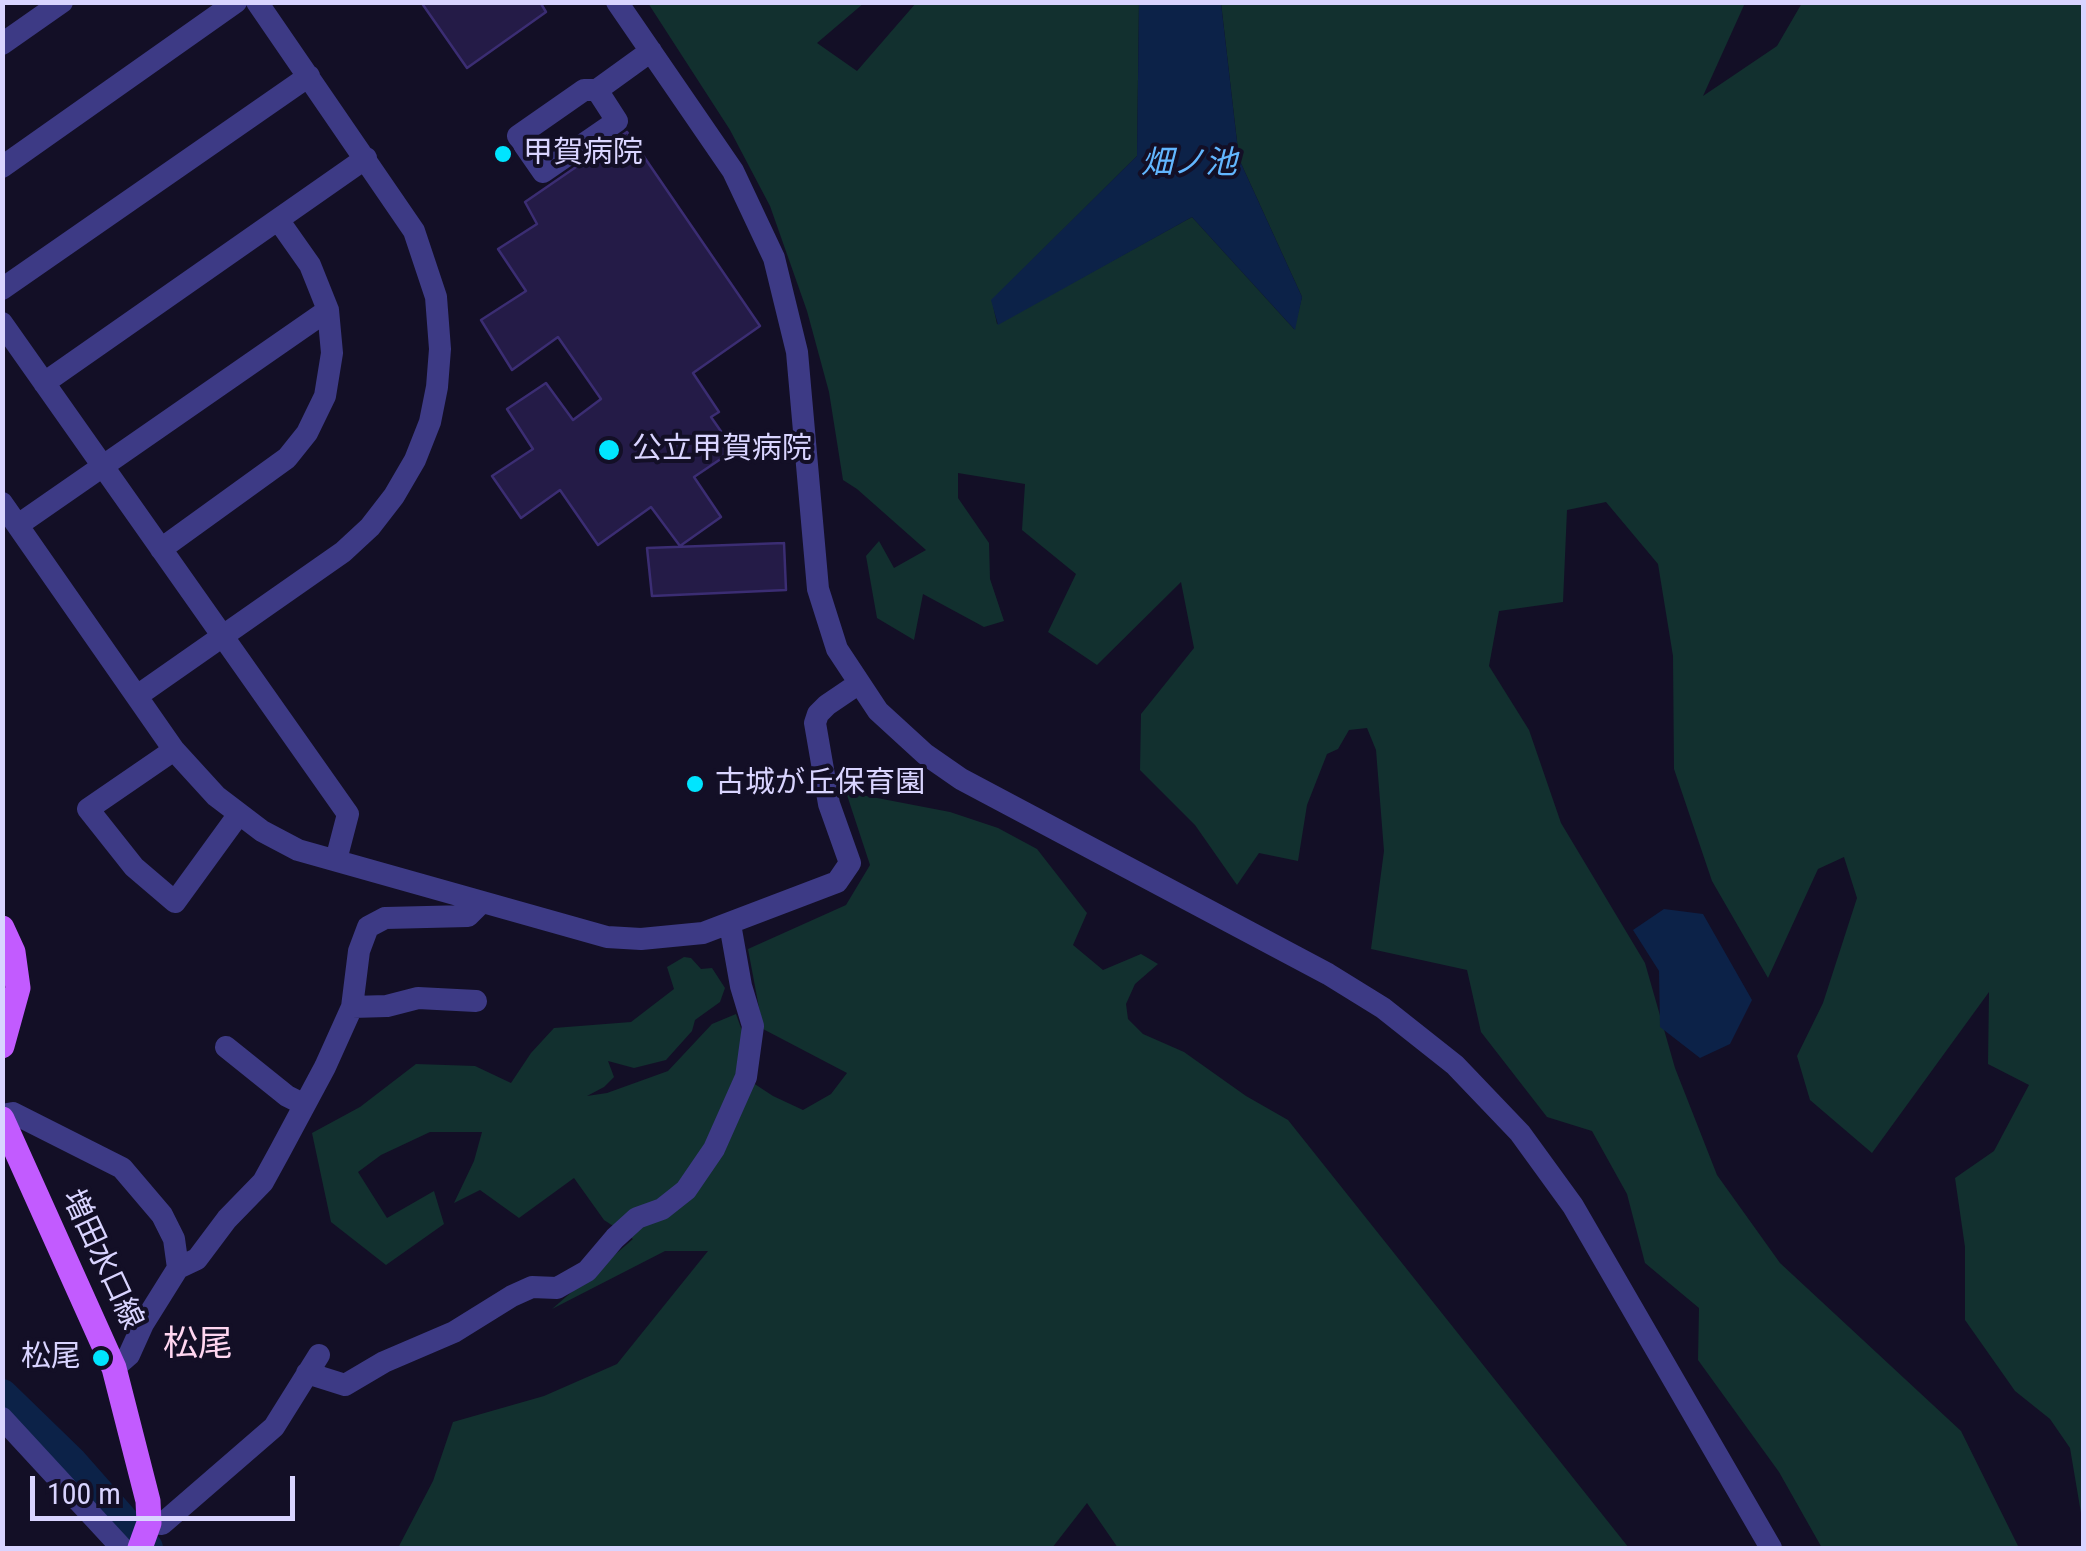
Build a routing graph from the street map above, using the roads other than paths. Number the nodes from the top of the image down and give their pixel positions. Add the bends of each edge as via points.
1 (62, 2) edge
2 (236, 2) edge
3 (258, 2) edge
4 (617, 2) edge
5 (2, 44) edge
6 (651, 52) junction
7 (309, 76) junction
8 (597, 90) dead end
9 (366, 158) junction
10 (2, 166) edge
11 (278, 220) junction
12 (2, 289) edge
13 (328, 310) junction
14 (2, 324) edge
15 (44, 383) junction
16 (103, 466) junction
17 (2, 503) edge
18 (18, 525) junction
19 (161, 549) junction
20 (222, 636) junction
21 (858, 684) junction
22 (137, 696) junction
23 (174, 750) junction
24 (239, 814) junction
25 (336, 860) junction
26 (482, 902) junction
27 (730, 924) junction
28 (2, 928) edge
29 (476, 1001) dead end
30 (352, 1007) junction
31 (2, 1046) edge
32 (226, 1047) dead end
33 (302, 1104) junction
34 (2, 1117) edge
35 (178, 1268) junction
36 (114, 1368) junction
37 (2, 1418) edge
38 (149, 1523) junction
39 (122, 1548) edge
40 (140, 1548) edge
41 (1770, 1548) edge

1 - 5 street
2 - 10 street
3 - 7 street
4 - 6 street
6 - 8 street
6 - 21 street via 734,171 774,258 797,352 818,589 837,649
7 - 9 street
7 - 12 street
9 - 11 street
9 - 20 street via 414,232 434,288 440,348 430,422 404,479 370,527
11 - 13 street via 310,265
11 - 15 street
13 - 16 street
13 - 19 street via 328,384 308,432 276,467
14 - 15 street
15 - 16 street
16 - 18 street
16 - 19 street
17 - 18 street
18 - 22 street
19 - 20 street
20 - 22 street
20 - 25 street via 348,814
21 - 27 street via 815,723 829,804 850,862 837,882
21 - 41 street via 898,732 961,778 1328,974 1455,1064 1520,1133 1573,1206
22 - 23 street
23 - 24 street
23 - 24 street via 88,809 134,867 175,902
24 - 25 street via 283,843
25 - 26 street
26 - 27 street via 607,937 673,938
26 - 30 street via 468,916 385,918 368,927
27 - 38 street via 754,1026 746,1078 714,1149 686,1190 637,1218 588,1272 557,1288 512,1296 344,1385 313,1364 274,1427 162,1524
28 - 31 main road via 14,952 18,988
29 - 30 street via 418,998
30 - 33 street
32 - 33 street
33 - 35 street via 263,1182 198,1260
34 - 35 street via 13,1113 122,1168 162,1215
34 - 36 main road, 増田水口線
35 - 36 street via 130,1354
36 - 38 main road, 増田水口線
37 - 39 street
38 - 40 main road, 増田水口線

